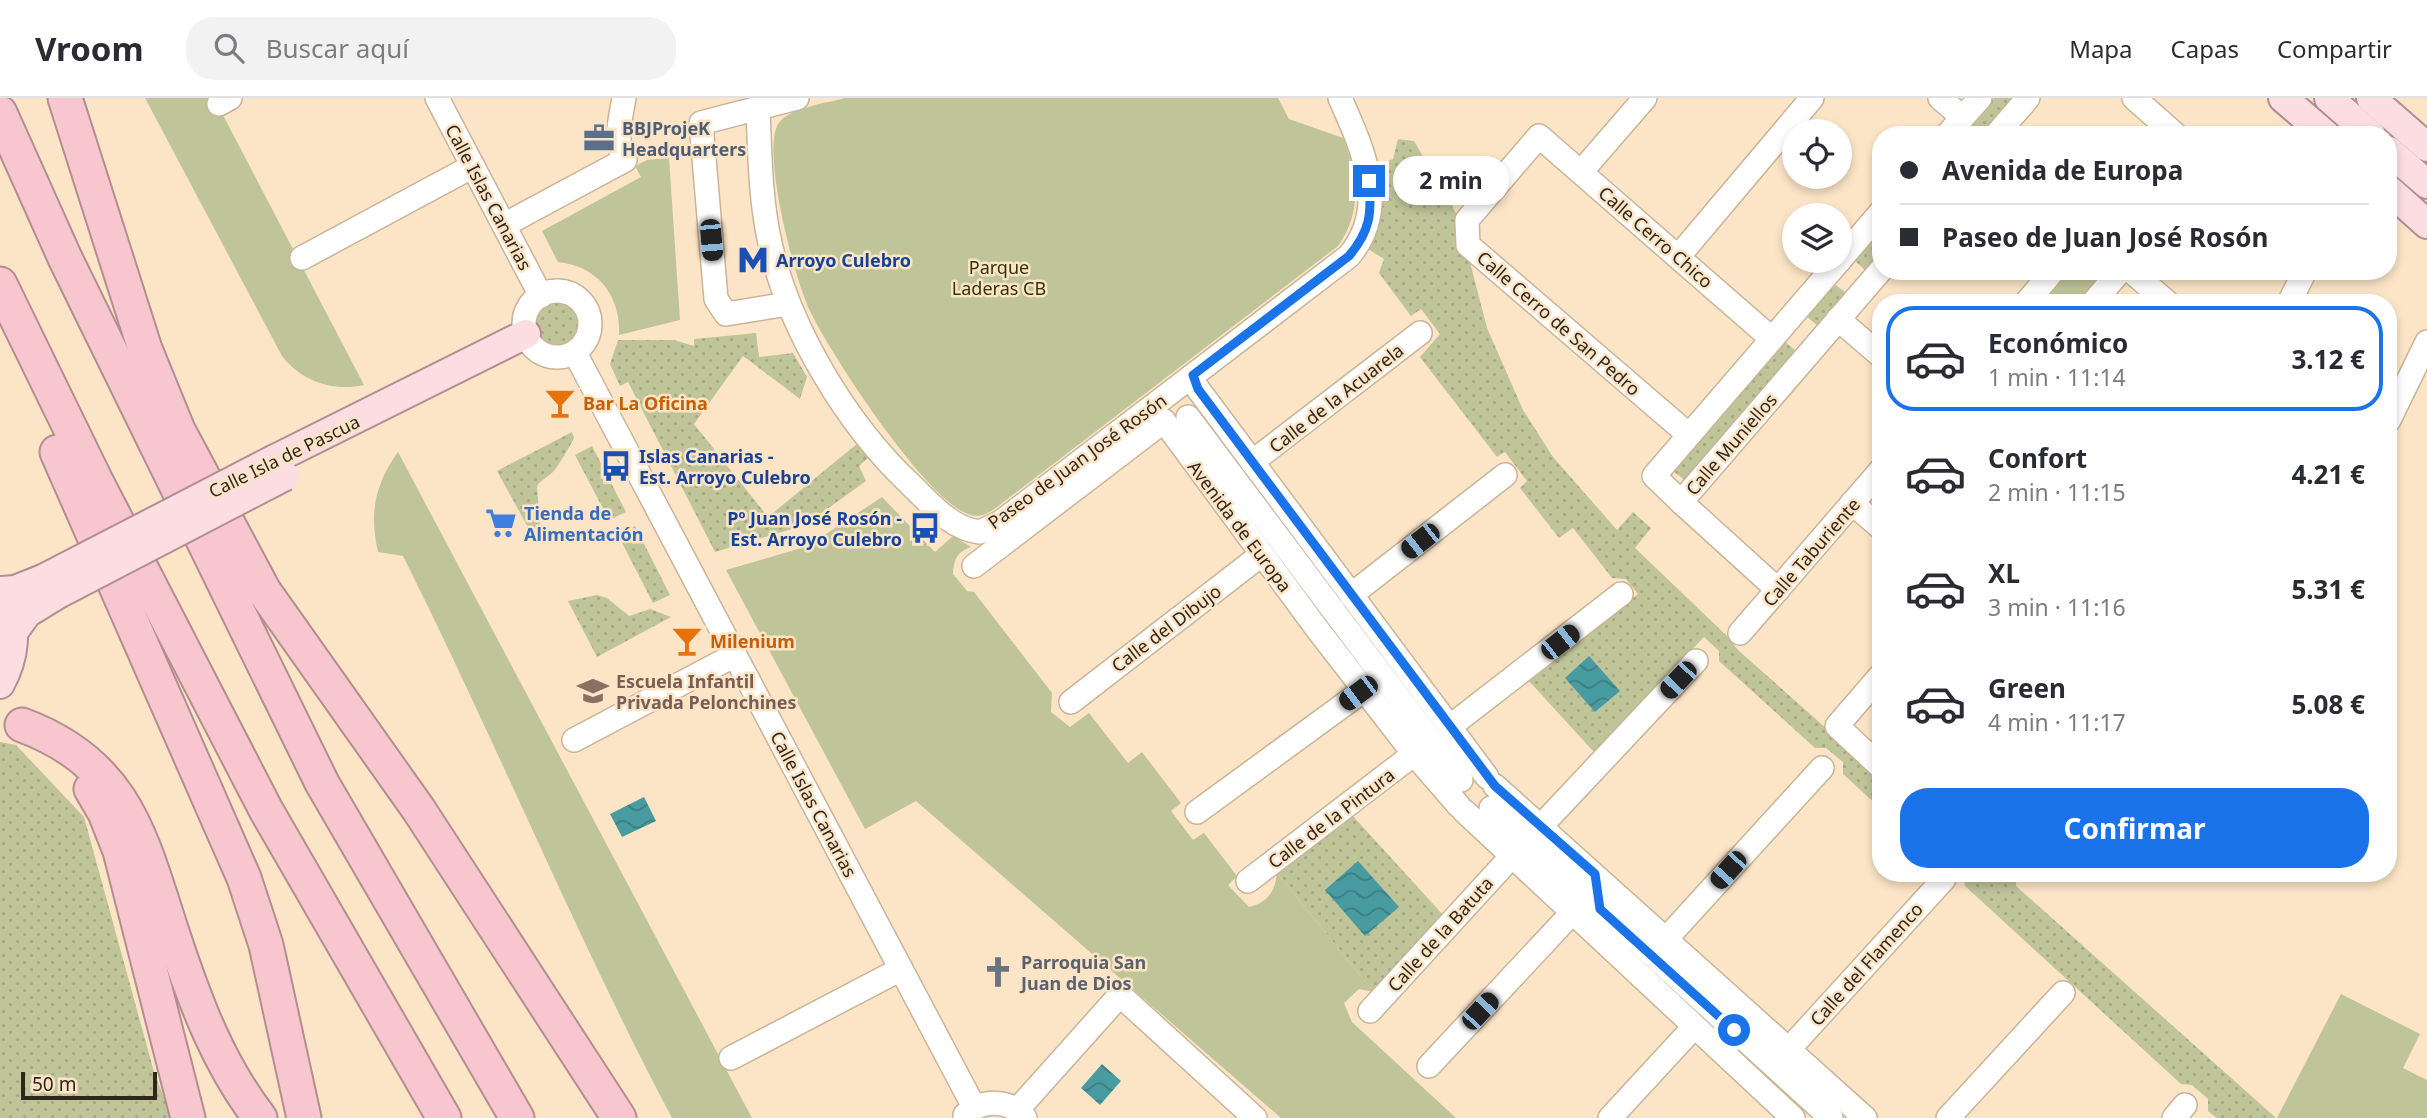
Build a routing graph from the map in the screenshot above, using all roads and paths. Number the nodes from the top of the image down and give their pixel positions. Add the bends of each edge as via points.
1 (65, 98) edge
2 (437, 98) edge
3 (624, 98) edge
4 (797, 98) edge
5 (1340, 98) edge
6 (1645, 98) edge
7 (1812, 98) edge
8 (1940, 98) edge
9 (1979, 98) edge
10 (2028, 98) edge
11 (2134, 98) edge
12 (2283, 98) edge
13 (2329, 98) edge
14 (2371, 98) edge
15 (761, 105) edge
16 (0, 113) edge
17 (1955, 126) edge
18 (2004, 126) edge
19 (2166, 126) edge
20 (2316, 126) edge
21 (2361, 126) edge
22 (1539, 136) joint
23 (2427, 147) edge
24 (2397, 157) edge
25 (473, 166) junction
26 (1581, 172) junction
27 (2427, 184) edge
28 (2397, 197) edge
29 (1872, 222) edge
30 (2427, 224) edge
31 (504, 225) junction
32 (1852, 246) edge
33 (1678, 257) junction
34 (302, 258) dead end
35 (1829, 273) edge
36 (1872, 280) edge
37 (2045, 280) edge
38 (2112, 280) edge
39 (2141, 280) edge
40 (0, 284) edge
41 (2034, 294) edge
42 (2101, 294) edge
43 (2158, 294) edge
44 (541, 296) junction
45 (788, 304) junction
46 (1838, 319) junction
47 (0, 325) edge
48 (1420, 333) dead end
49 (1772, 339) junction
50 (529, 340) junction
51 (2427, 342) edge
52 (1872, 348) edge
53 (576, 353) junction
54 (1196, 382) junction
55 (2397, 404) edge
56 (1157, 414) junction
57 (1188, 417) junction
58 (1689, 435) junction
59 (1252, 462) junction
60 (1504, 475) dead end
61 (1872, 481) edge
62 (1681, 502) junction
63 (1853, 503) junction
64 (1872, 520) edge
65 (1301, 529) junction
66 (1274, 530) junction
67 (980, 532) junction
68 (1261, 555) junction
69 (51, 586) junction
70 (1778, 590) junction
71 (0, 592) edge
72 (1621, 594) dead end
73 (1350, 595) junction
74 (1323, 596) junction
75 (0, 604) edge
76 (1318, 630) junction
77 (1741, 633) dead end
78 (12, 634) junction
79 (1394, 654) junction
80 (736, 655) junction
81 (1696, 661) dead end
82 (1389, 681) junction
83 (0, 684) edge
84 (1872, 685) edge
85 (1364, 690) junction
86 (1071, 702) dead end
87 (11, 722) edge
88 (1452, 725) junction
89 (574, 740) dead end
90 (1414, 754) junction
91 (1872, 759) edge
92 (1822, 768) dead end
93 (1461, 780) junction
94 (1491, 790) junction
95 (1462, 809) junction
96 (1198, 812) dead end
97 (1542, 825) junction
98 (1511, 857) junction
99 (1595, 874) junction
100 (1248, 881) dead end
101 (1941, 882) edge
102 (1600, 909) junction
103 (1572, 914) junction
104 (1666, 939) junction
105 (1639, 945) junction
106 (901, 969) junction
107 (1644, 979) junction
108 (2063, 993) dead end
109 (1696, 996) junction
110 (1729, 998) junction
111 (1370, 1012) dead end
112 (1694, 1027) junction
113 (1789, 1049) junction
114 (731, 1058) dead end
115 (1429, 1066) dead end
116 (1790, 1081) junction
117 (1754, 1082) junction
118 (1839, 1112) edge
119 (969, 1113) edge
120 (1021, 1114) edge
121 (1250, 1116) edge
122 (188, 1118) edge
123 (260, 1118) edge
124 (304, 1118) edge
125 (444, 1118) edge
126 (517, 1118) edge
127 (620, 1118) edge
128 (1610, 1118) edge
129 (1793, 1118) edge
130 (1865, 1118) edge
131 (1948, 1118) edge

1 - 127 highway via 145,348 178,430 264,591 419,810
2 - 25 street, Calle Islas Canarias
3 - 31 street via 618,147 625,160
4 - 15 street
5 - 54 street, Paseo de Juan José Rosón via 1369,181 1364,239
6 - 26 street
7 - 33 street
8 - 17 street
9 - 17 street
10 - 18 street
11 - 19 street
12 - 20 main road
13 - 21 main road
14 - 23 main road
15 - 45 street, Paseo de Juan José Rosón via 761,181 769,242
15 - 45 street via 701,123 716,299 726,314
16 - 126 highway via 71,270 321,783
22 - 26 street, Calle Cerro Chico
22 - 58 street, Calle Cerro de San Pedro via 1467,220 1468,245
24 - 27 main road
25 - 31 street, Calle Islas Canarias
25 - 34 street
26 - 33 street, Calle Cerro Chico
28 - 30 main road
29 - 32 street, Calle Muniellos
31 - 44 street, Calle Islas Canarias
33 - 49 street, Calle Cerro Chico
35 - 49 street, Calle Muniellos
36 - 46 street, Calle Muniellos
37 - 41 street
38 - 42 street
39 - 43 street
40 - 125 highway via 266,810
44 - 50 street via 527,313
44 - 53 street via 564,292 575,296 588,312 589,332
45 - 67 street, Paseo de Juan José Rosón via 848,409 896,471 955,525
46 - 52 street
46 - 62 street, Calle Muniellos
47 - 124 highway via 244,878 266,945
48 - 59 street, Calle de la Acuarela
49 - 58 street, Calle Muniellos
50 - 53 street via 553,357
50 - 69 main road, Calle Isla de Pascua, bridge
51 - 55 street
53 - 80 street, Calle Islas Canarias
54 - 56 street, Paseo de Juan José Rosón
54 - 57 street via 1197,404
54 - 59 street
56 - 57 street
56 - 67 street, Paseo de Juan José Rosón
56 - 67 street via 981,560
56 - 68 street, Avenida de Europa
57 - 66 street, Avenida de Europa
58 - 62 street, Calle Muniellos via 1654,476
59 - 65 street
60 - 73 street
61 - 63 street, Calle Taburiente
62 - 70 street
63 - 64 street
63 - 70 street, Calle Taburiente
65 - 66 street, Avenida de Europa
65 - 73 street
66 - 74 street, Avenida de Europa
68 - 76 street, Avenida de Europa
68 - 86 street, Calle del Dibujo
69 - 71 main road
69 - 78 main road
70 - 77 street, Calle Taburiente
72 - 88 street
73 - 79 street
74 - 76 street
74 - 82 street, Avenida de Europa
75 - 78 main road
76 - 85 street, Avenida de Europa
78 - 83 main road via 9,667
79 - 82 street
79 - 88 street
80 - 89 street
80 - 106 street, Calle Islas Canarias
81 - 97 street
82 - 93 street, Avenida de Europa
84 - 91 street via 1837,726
85 - 90 street, Avenida de Europa
85 - 96 street
87 - 122 highway via 88,783 105,813 120,851
87 - 123 highway via 55,737 100,774 126,807 143,842 211,1038
88 - 94 street
90 - 95 street, Avenida de Europa
90 - 100 street, Calle de la Pintura
92 - 104 street
93 - 94 street via 1472,774
93 - 95 street via 1455,795
94 - 95 street via 1477,815
94 - 97 street
94 - 102 street
95 - 98 street, Avenida de Europa
97 - 99 street
98 - 103 street, Avenida de Europa
98 - 111 street, Calle de la Batuta
99 - 102 street
99 - 104 street
101 - 113 street, Calle del Flamenco
102 - 105 street
103 - 107 street, Avenida de Europa
103 - 115 street
104 - 110 street
105 - 107 street
105 - 109 street
106 - 114 street
106 - 119 street, Calle Islas Canarias
107 - 112 street, Avenida de Europa
108 - 131 street
109 - 110 street
109 - 116 street
110 - 113 street
112 - 117 street, Avenida de Europa
112 - 128 street
113 - 118 street
116 - 117 street
116 - 118 street
117 - 129 street, Avenida de Europa
118 - 130 street
119 - 120 street via 991,1103
120 - 121 street via 1120,995

